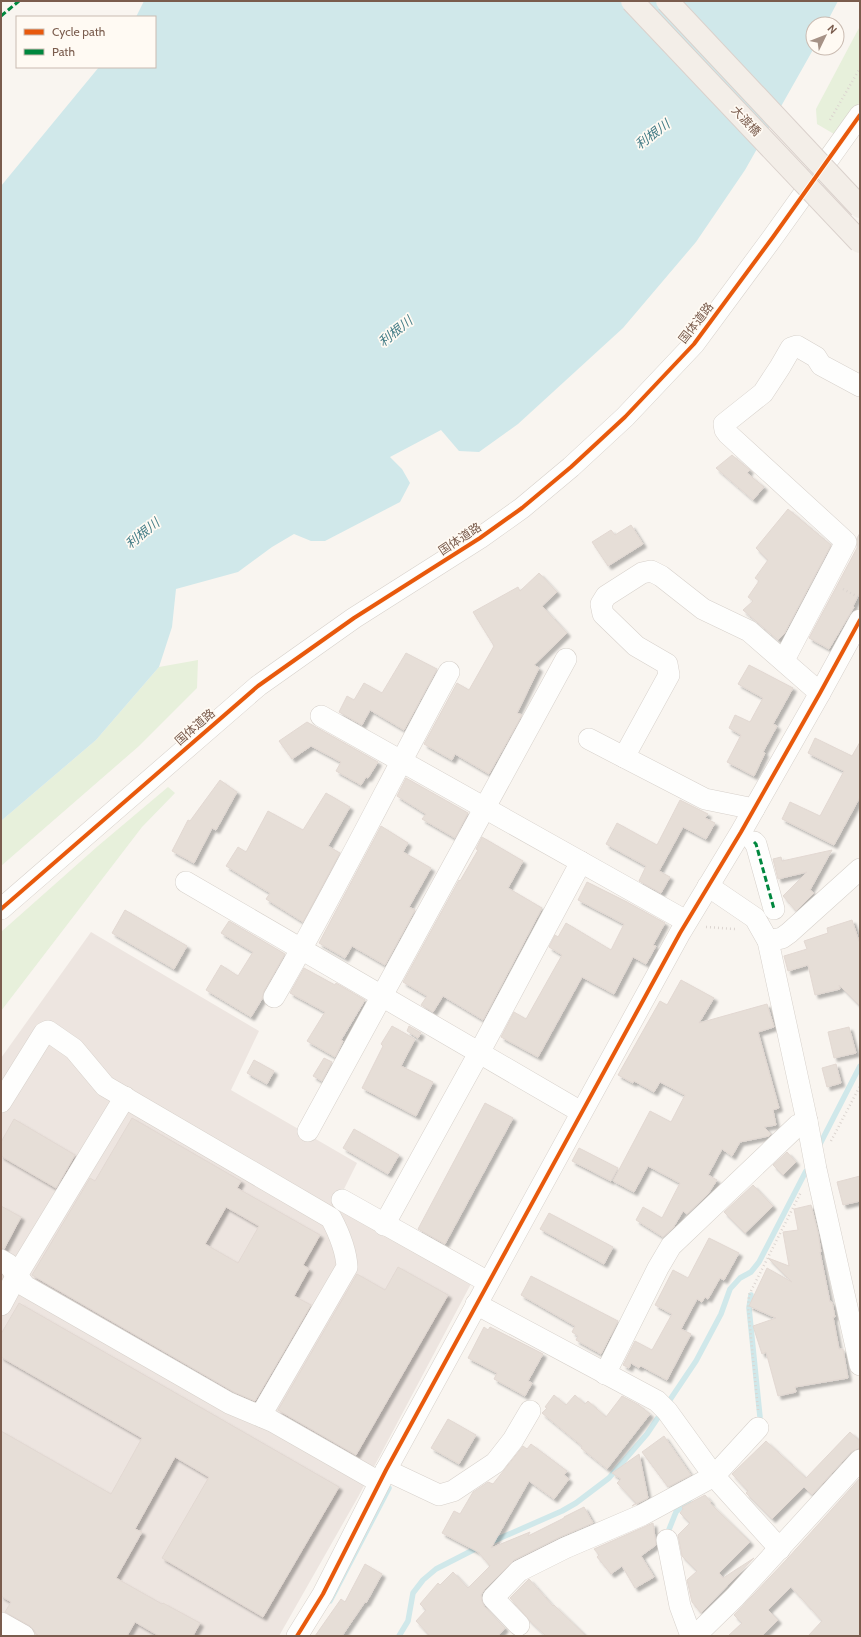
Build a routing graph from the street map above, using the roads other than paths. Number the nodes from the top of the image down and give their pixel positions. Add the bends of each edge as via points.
1 (632, 1) edge
2 (667, 1) edge
3 (860, 115) edge
4 (860, 207) edge
5 (860, 242) edge
6 (860, 386) edge
7 (860, 620) edge
8 (566, 659) dead end
9 (784, 660) junction
10 (449, 672) dead end
11 (820, 693) junction
12 (321, 716) dead end
13 (589, 739) dead end
14 (624, 757) junction
15 (400, 761) junction
16 (484, 809) junction
17 (754, 809) junction
18 (754, 842) dead end
19 (581, 862) junction
20 (860, 869) edge
21 (186, 882) dead end
22 (708, 886) junction
23 (1, 909) edge
24 (774, 909) dead end
25 (686, 921) junction
26 (768, 942) junction
27 (302, 949) junction
28 (382, 996) junction
29 (274, 997) dead end
30 (480, 1052) junction
31 (124, 1097) junction
32 (1, 1102) edge
33 (581, 1112) junction
34 (807, 1120) junction
35 (308, 1131) dead end
36 (342, 1200) dead end
37 (384, 1225) junction
38 (1, 1260) edge
39 (17, 1276) junction
40 (488, 1282) junction
41 (1, 1304) edge
42 (476, 1304) junction
43 (860, 1365) edge
44 (605, 1374) junction
45 (530, 1411) dead end
46 (263, 1417) junction
47 (758, 1428) road end
48 (860, 1460) edge
49 (383, 1476) junction
50 (714, 1476) junction
51 (667, 1540) dead end
52 (780, 1549) junction
53 (1, 1623) edge
54 (519, 1625) dead end
55 (24, 1636) edge
56 (298, 1636) edge
57 (691, 1636) edge
58 (696, 1636) edge

1 - 5 main road, 大渡橋, bridge
2 - 4 main road, 大渡橋, bridge
3 - 23 street, 国体道路 via 694,344 609,432 571,467 492,530 354,618 258,686
6 - 9 street via 821,365 816,357 797,346 791,348 763,393 724,424 724,430 728,434 846,542
7 - 11 street
8 - 16 street
9 - 11 street
9 - 14 street via 749,632 703,609 661,576 651,571 642,573 606,596 601,604 603,614 636,646 667,664 669,675
10 - 15 street
11 - 17 street
12 - 15 street
13 - 14 street
14 - 17 street via 705,800
15 - 16 street
15 - 27 street
16 - 19 street
16 - 28 street
17 - 22 street
18 - 24 street
19 - 25 street
19 - 30 street
20 - 26 street via 789,933
21 - 27 street
22 - 25 street
22 - 26 street via 755,918
25 - 33 street
26 - 34 street
27 - 28 street
27 - 29 street
28 - 30 street
28 - 35 street
30 - 33 street
30 - 37 street
31 - 32 street via 105,1086 74,1049 48,1031 44,1033
31 - 39 street
31 - 46 street via 323,1212 331,1218 339,1233 347,1266
33 - 40 street
34 - 43 street
34 - 44 street via 798,1125 671,1246
36 - 37 street
37 - 40 street
38 - 39 street via 8,1264
39 - 41 street
39 - 46 street via 25,1286 229,1403
40 - 42 street
42 - 44 street
42 - 49 street
44 - 50 street via 657,1401
45 - 49 street via 513,1440 495,1463 453,1491 439,1495
46 - 49 street
47 - 50 street
48 - 52 street
49 - 56 street via 323,1594
50 - 52 street
50 - 54 street via 642,1515 519,1571 493,1598
51 - 57 street via 680,1606
52 - 58 street
53 - 55 street

